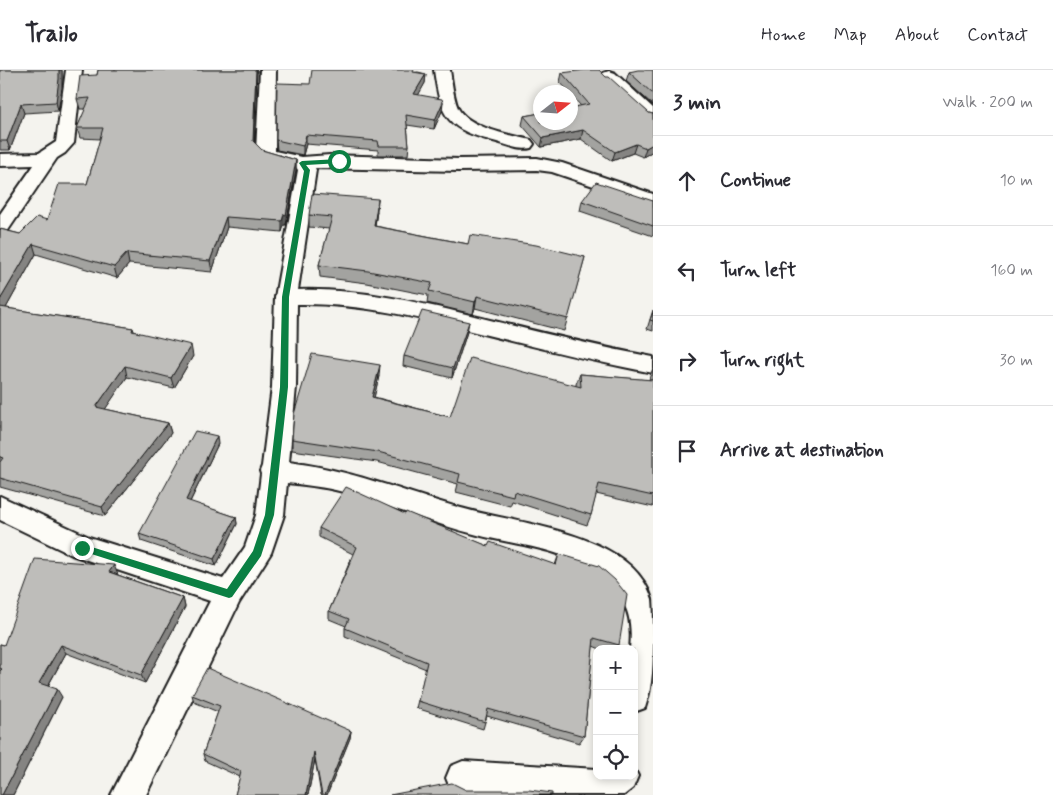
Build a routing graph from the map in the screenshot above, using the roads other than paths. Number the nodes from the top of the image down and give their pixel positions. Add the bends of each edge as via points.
1 (74, 70) edge
2 (268, 70) edge
3 (442, 70) edge
4 (608, 76) edge
5 (653, 117) edge
6 (525, 144) dead end
7 (49, 157) junction
8 (0, 160) edge
9 (302, 163) junction
10 (653, 200) edge
11 (0, 228) edge
12 (286, 297) junction
13 (653, 365) edge
14 (274, 470) junction
15 (0, 507) edge
16 (229, 594) junction
17 (636, 690) edge
18 (463, 778) dead end
19 (618, 780) edge
20 (128, 795) edge

1 - 7 street via 65,143
2 - 9 street via 265,152
3 - 6 street via 455,119 466,126
4 - 5 street
7 - 8 street
7 - 11 street
9 - 10 street via 537,164
9 - 12 street via 307,170
12 - 13 street via 333,297 426,312
12 - 14 street via 284,387
14 - 16 street via 270,515 257,553
14 - 17 street via 343,481 431,511 556,542 592,556 626,581 642,605 648,635 644,666
15 - 16 street via 82,548
16 - 20 street
18 - 19 street via 605,786

